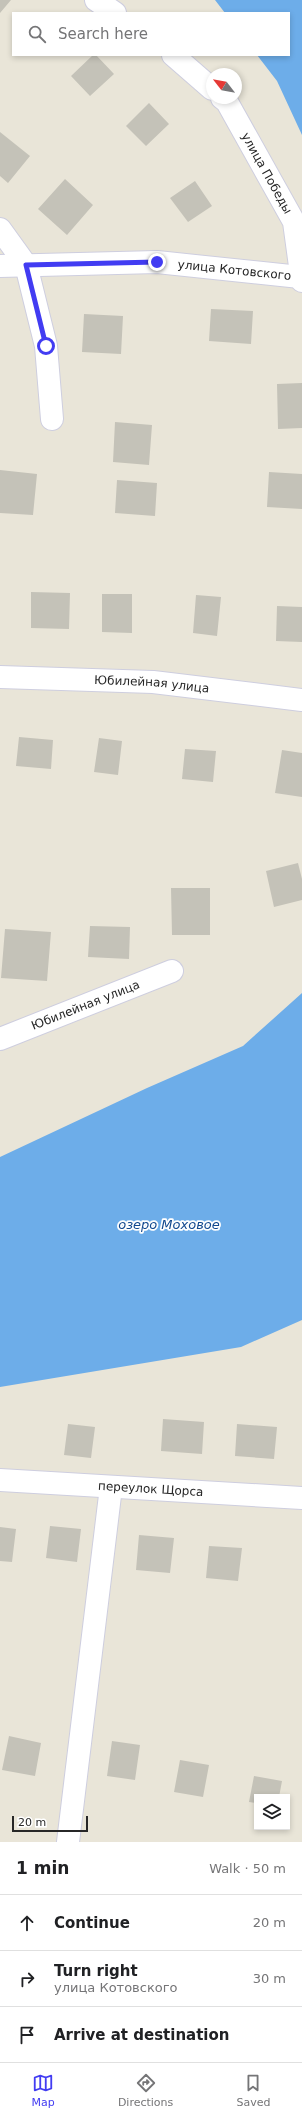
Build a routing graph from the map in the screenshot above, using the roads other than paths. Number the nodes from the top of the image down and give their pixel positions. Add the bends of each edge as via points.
1 (96, 0) edge
2 (114, 12) edge
3 (175, 56) edge
4 (206, 84) edge
5 (228, 104) edge
6 (0, 229) edge
7 (26, 265) junction
8 (0, 266) edge
9 (301, 279) edge
10 (52, 419) dead end
11 (0, 677) edge
12 (302, 700) edge
13 (172, 971) dead end
14 (0, 1039) edge
15 (0, 1480) edge
16 (111, 1487) junction
17 (302, 1498) edge
18 (68, 1842) edge

1 - 2 street
3 - 4 street
5 - 9 street, улица Победы via 294,222
6 - 7 street
7 - 8 street, улица Котовского
7 - 9 street, улица Котовского via 157,262
7 - 10 street via 46,346
11 - 12 street, Юбилейная улица via 153,682
13 - 14 street, Юбилейная улица
15 - 16 street, переулок Щорса
16 - 17 street, переулок Щорса
16 - 18 street

